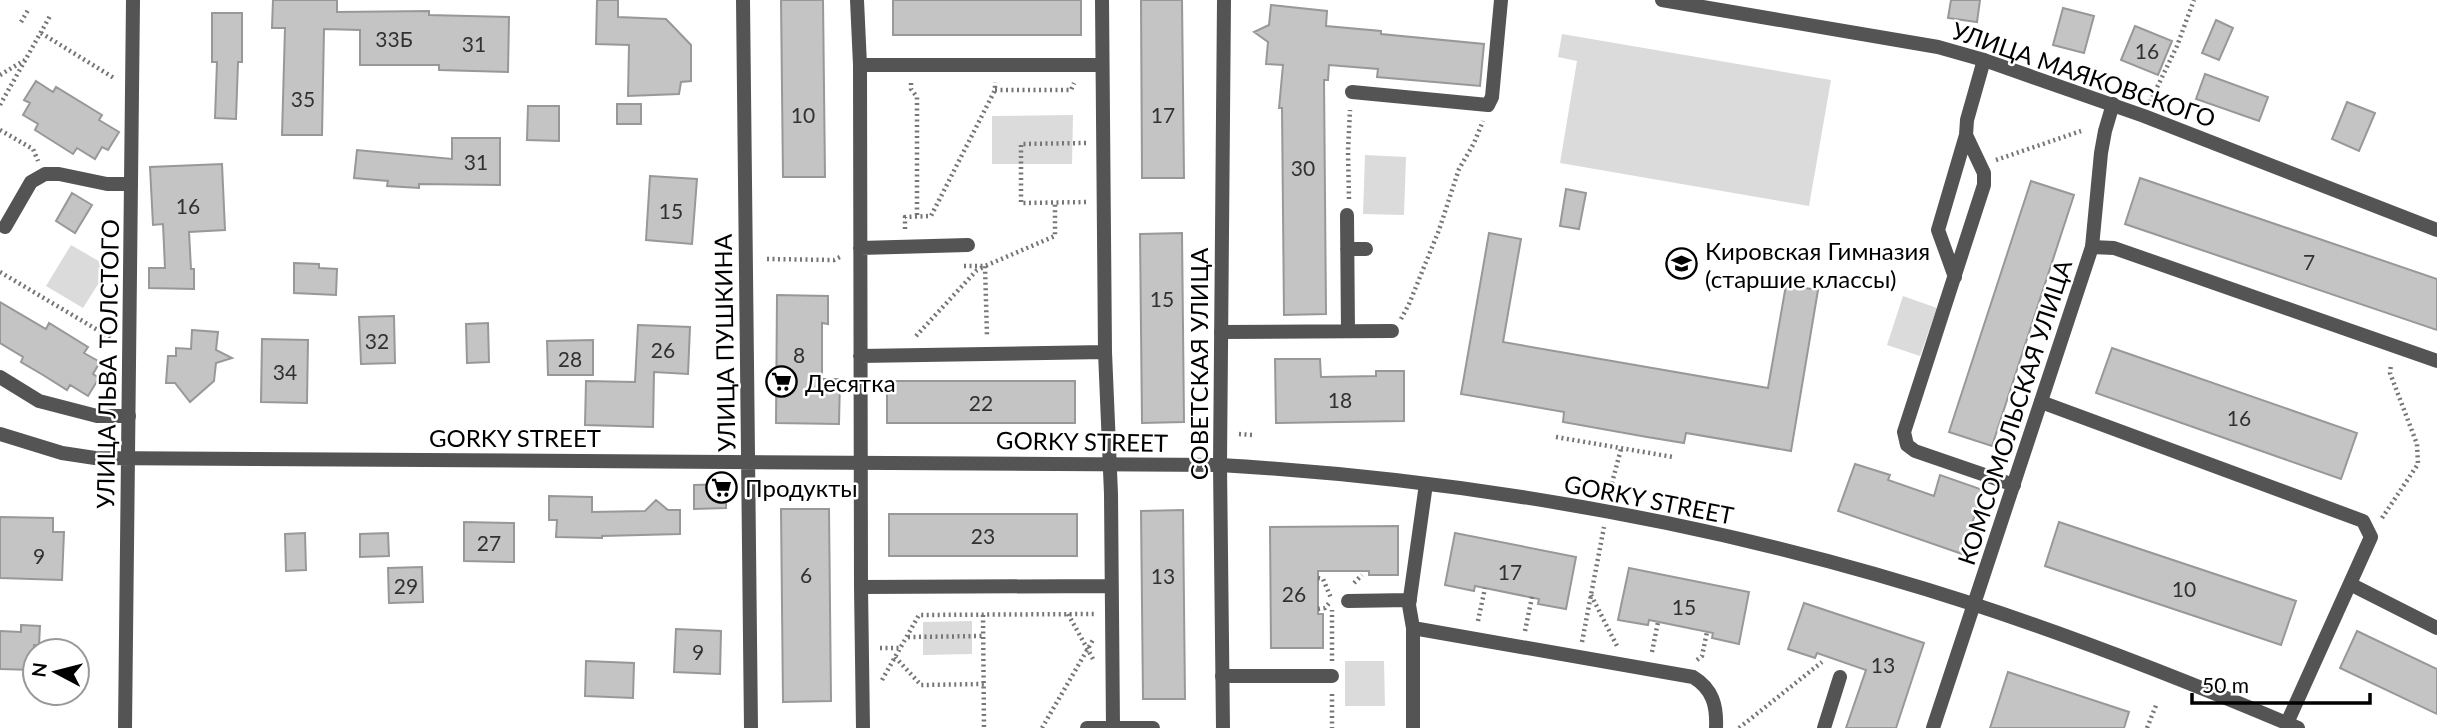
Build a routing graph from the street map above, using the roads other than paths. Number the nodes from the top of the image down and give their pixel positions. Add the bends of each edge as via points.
1 (133, 0) edge
2 (743, 0) edge
3 (857, 0) edge
4 (1102, 0) edge
5 (1224, 0) edge
6 (1501, 0) edge
7 (1662, 0) edge
8 (1984, 60) junction
9 (860, 65) junction
10 (1102, 65) junction
11 (1352, 92) road end
12 (2113, 104) junction
13 (1966, 135) junction
14 (131, 184) junction
15 (1347, 215) road end
16 (5, 227) dead end
17 (2437, 230) edge
18 (968, 245) dead end
19 (2092, 247) junction
20 (860, 248) junction
21 (1347, 249) junction
22 (1366, 249) dead end
23 (1955, 277) junction
24 (1348, 331) junction
25 (1392, 331) road end
26 (1221, 332) junction
27 (1105, 352) junction
28 (860, 356) junction
29 (2437, 361) edge
30 (0, 377) edge
31 (2041, 402) junction
32 (129, 416) junction
33 (0, 434) edge
34 (129, 458) junction
35 (748, 460) junction
36 (860, 461) junction
37 (1110, 464) junction
38 (1220, 465) junction
39 (1426, 484) junction
40 (2014, 485) junction
41 (2350, 584) junction
42 (1111, 586) junction
43 (861, 587) junction
44 (1410, 600) junction
45 (1348, 601) dead end
46 (1974, 605) junction
47 (1413, 628) junction
48 (2437, 628) edge
49 (1222, 676) junction
50 (1332, 676) dead end
51 (1840, 677) dead end
52 (863, 721) edge
53 (2292, 726) edge
54 (1113, 727) edge
55 (125, 728) edge
56 (751, 728) edge
57 (1087, 728) edge
58 (1153, 728) edge
59 (1223, 728) edge
60 (1413, 728) edge
61 (1716, 728) edge
62 (1824, 728) edge
63 (1933, 728) edge

1 - 14 street, УЛИЦА ЛЬВА ТОЛСТОГО
2 - 35 street, УЛИЦА ПУШКИНА
3 - 9 street
4 - 10 street
5 - 26 street, СОВЕТСКАЯ УЛИЦА
6 - 11 street via 1488,105
7 - 8 street, УЛИЦА МАЯКОВСКОГО via 1938,47
8 - 12 street, УЛИЦА МАЯКОВСКОГО
8 - 13 street
9 - 10 street
9 - 20 street
10 - 27 street
12 - 17 street, УЛИЦА МАЯКОВСКОГО
12 - 19 street, КОМСОМОЛЬСКАЯ УЛИЦА via 2101,153
13 - 23 street via 1938,230
13 - 23 street via 1984,173 1981,197
14 - 16 street via 44,174 32,182
14 - 32 street, УЛИЦА ЛЬВА ТОЛСТОГО
15 - 21 street
18 - 20 street
19 - 29 street via 2114,248
19 - 31 street, КОМСОМОЛЬСКАЯ УЛИЦА
20 - 28 street
21 - 22 street
21 - 24 street
23 - 40 street via 1904,432 1915,451
24 - 25 street
24 - 26 street
26 - 38 street, СОВЕТСКАЯ УЛИЦА
27 - 28 street
27 - 37 street
28 - 36 street
30 - 32 street via 38,401 97,416
31 - 40 street, КОМСОМОЛЬСКАЯ УЛИЦА
31 - 41 street via 2363,521 2371,537
32 - 34 street, УЛИЦА ЛЬВА ТОЛСТОГО
33 - 34 street, GORKY STREET via 62,453
34 - 35 street, GORKY STREET
34 - 55 street, УЛИЦА ЛЬВА ТОЛСТОГО
35 - 36 street, GORKY STREET
35 - 56 street, УЛИЦА ПУШКИНА
36 - 37 street, GORKY STREET
36 - 43 street
37 - 38 street, GORKY STREET
37 - 42 street
38 - 39 street, GORKY STREET
38 - 49 street, СОВЕТСКАЯ УЛИЦА
39 - 44 street
39 - 46 street, GORKY STREET via 1736,538
40 - 46 street, КОМСОМОЛЬСКАЯ УЛИЦА
41 - 48 street
41 - 53 street
42 - 43 street
42 - 54 street
43 - 52 street
44 - 45 street
44 - 47 street
46 - 53 street, GORKY STREET
46 - 63 street, КОМСОМОЛЬСКАЯ УЛИЦА
47 - 60 street
47 - 61 street via 1693,677 1712,694
49 - 50 street
49 - 59 street, СОВЕТСКАЯ УЛИЦА
51 - 62 street
54 - 57 street
54 - 58 street

